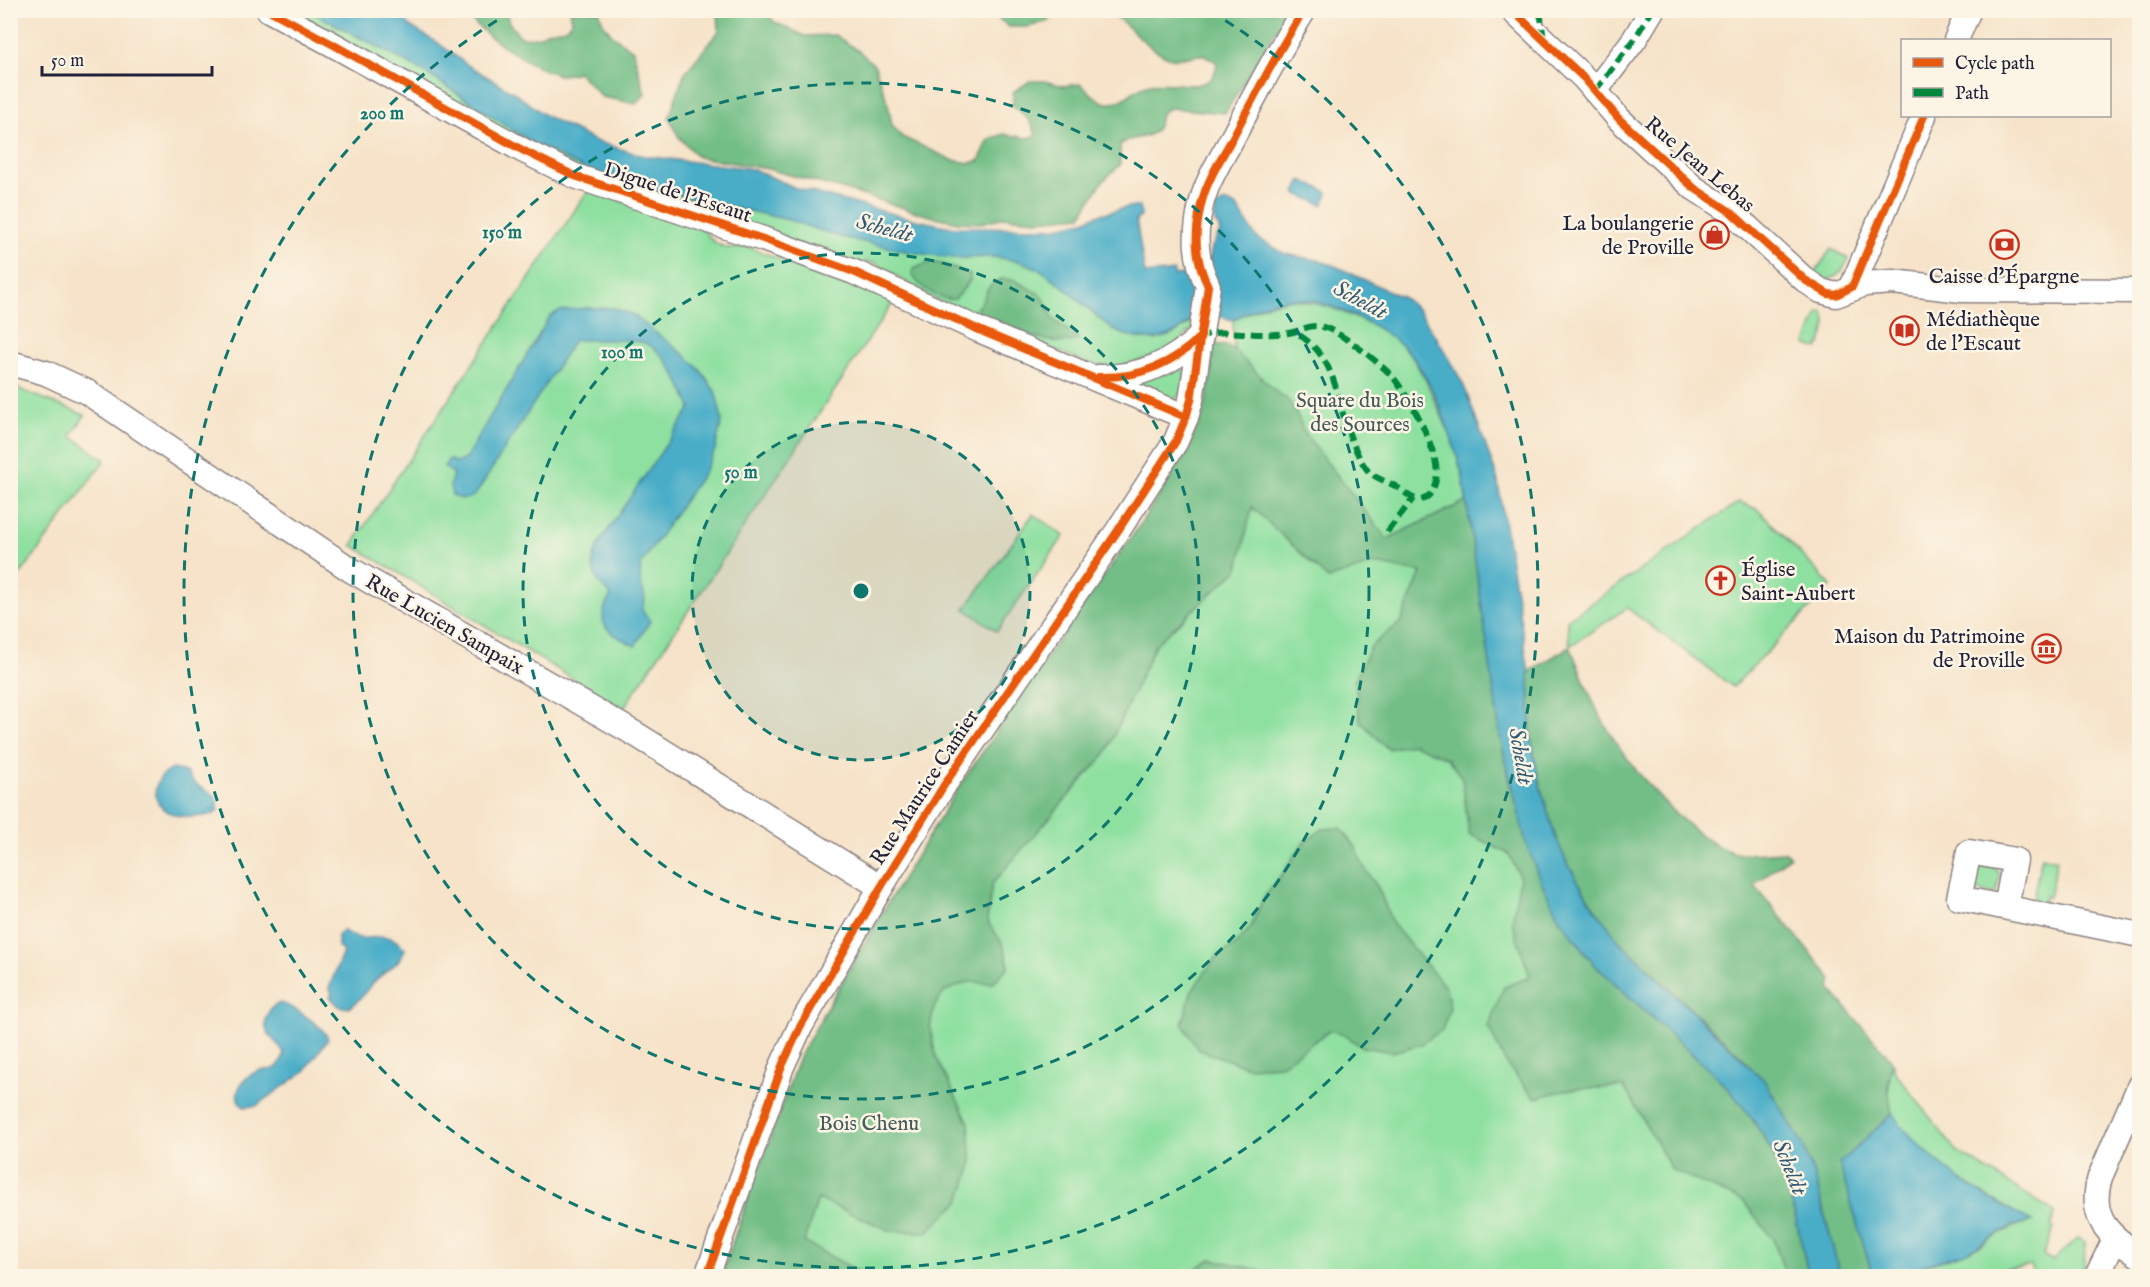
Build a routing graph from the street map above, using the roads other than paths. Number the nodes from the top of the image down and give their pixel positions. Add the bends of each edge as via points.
1 (269, 10) edge
2 (1304, 10) edge
3 (1512, 10) edge
4 (1652, 10) edge
5 (1969, 10) edge
6 (1956, 39) edge
7 (1595, 91) junction
8 (1924, 117) edge
9 (1852, 287) junction
10 (2139, 291) edge
11 (1203, 328) junction
12 (10, 363) edge
13 (1092, 376) junction
14 (1186, 417) junction
15 (881, 887) junction
16 (2006, 907) dead end
17 (2139, 935) edge
18 (2139, 1084) edge
19 (2115, 1239) junction
20 (2139, 1256) edge
21 (707, 1276) edge
22 (2097, 1276) edge

1 - 13 street, Digue de l'Escaut via 575,176 854,272 979,330
2 - 11 street, Rue Maurice Camier via 1204,193 1197,240 1200,270 1208,286
3 - 7 street, Rue Jean Lebas
4 - 7 street
5 - 6 street
7 - 9 street, Rue Jean Lebas via 1619,119 1694,188 1731,212 1813,286 1836,295
8 - 9 street
9 - 10 street, Rue Jean Lebas via 1893,282 1972,290
11 - 13 street, Digue de l'Escaut via 1181,354 1153,369 1124,377
11 - 14 street, Rue Maurice Camier
12 - 15 street, Rue Lucien Sampaix via 46,373 87,392 351,570 637,735
13 - 14 street, Digue de l'Escaut
14 - 15 street, Rue Maurice Camier via 1176,441 1137,502 946,782
15 - 21 street, Rue Maurice Camier via 788,1050
16 - 17 street
18 - 19 street via 2096,1189 2098,1211
19 - 20 street
19 - 22 street

